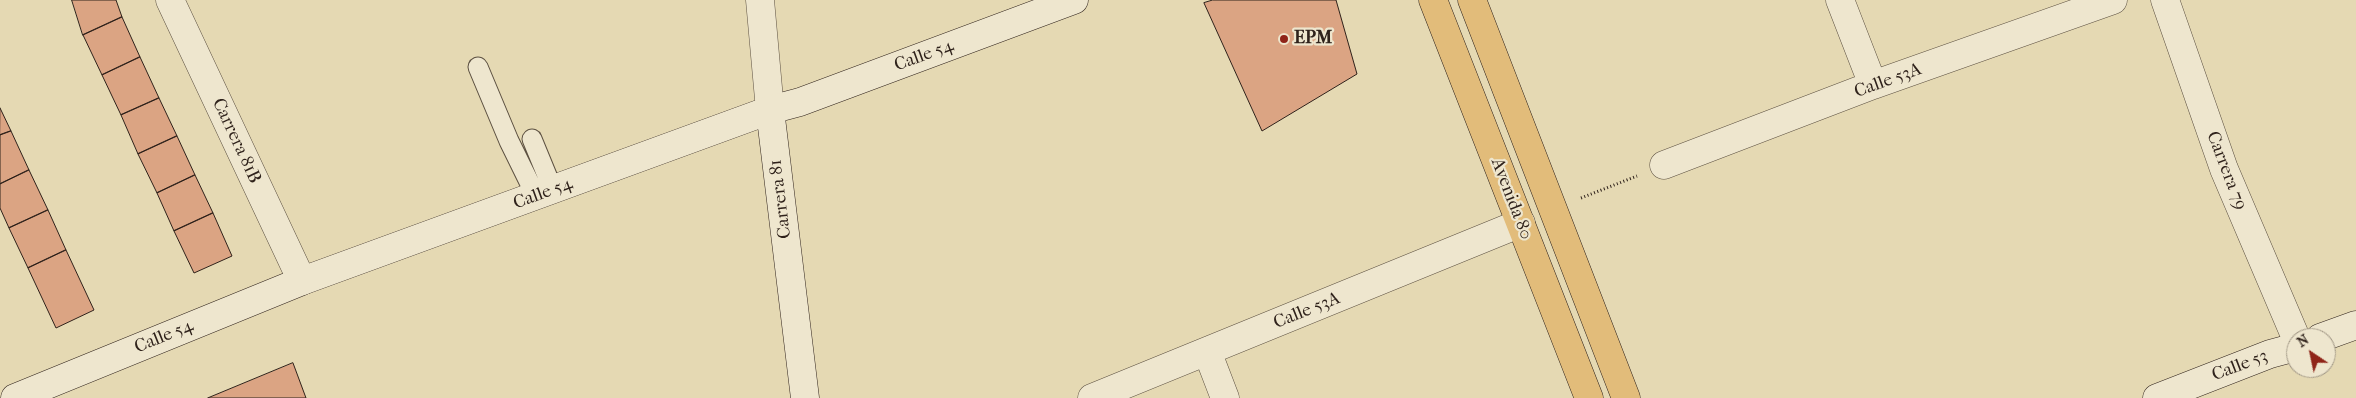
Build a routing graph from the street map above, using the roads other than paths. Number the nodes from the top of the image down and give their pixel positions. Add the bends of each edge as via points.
1 (170, 0) edge
2 (760, 0) edge
3 (1074, 0) edge
4 (1433, 0) edge
5 (1472, 0) edge
6 (1840, 0) edge
7 (2113, 0) edge
8 (2165, 0) edge
9 (478, 66) dead end
10 (1873, 86) junction
11 (770, 110) junction
12 (532, 139) dead end
13 (1664, 165) road end
14 (545, 193) junction
15 (1521, 224) junction
16 (302, 282) junction
17 (2356, 325) edge
18 (2292, 328) edge
19 (2336, 332) edge
20 (2286, 349) edge
21 (1207, 351) junction
22 (15, 398) edge
23 (805, 398) edge
24 (1092, 398) edge
25 (1225, 398) edge
26 (1589, 398) edge
27 (1626, 398) edge
28 (2156, 398) edge

1 - 16 street, Carrera 81B
2 - 11 street, Carrera 81
3 - 11 street, Calle 54 via 800,102
4 - 15 main road, Avenida 80
5 - 27 main road, Avenida 80
6 - 10 street
7 - 10 street, Calle 53A
8 - 18 street, Carrera 79 via 2224,169
9 - 14 lane via 509,140
10 - 13 street, Calle 53A
11 - 14 street, Calle 54
11 - 23 street, Carrera 81
12 - 14 lane
14 - 16 street, Calle 54
15 - 21 street, Calle 53A
15 - 26 main road, Avenida 80
16 - 22 street, Calle 54
17 - 19 street
20 - 28 street, Calle 53
21 - 24 street, Calle 53A
21 - 25 street

